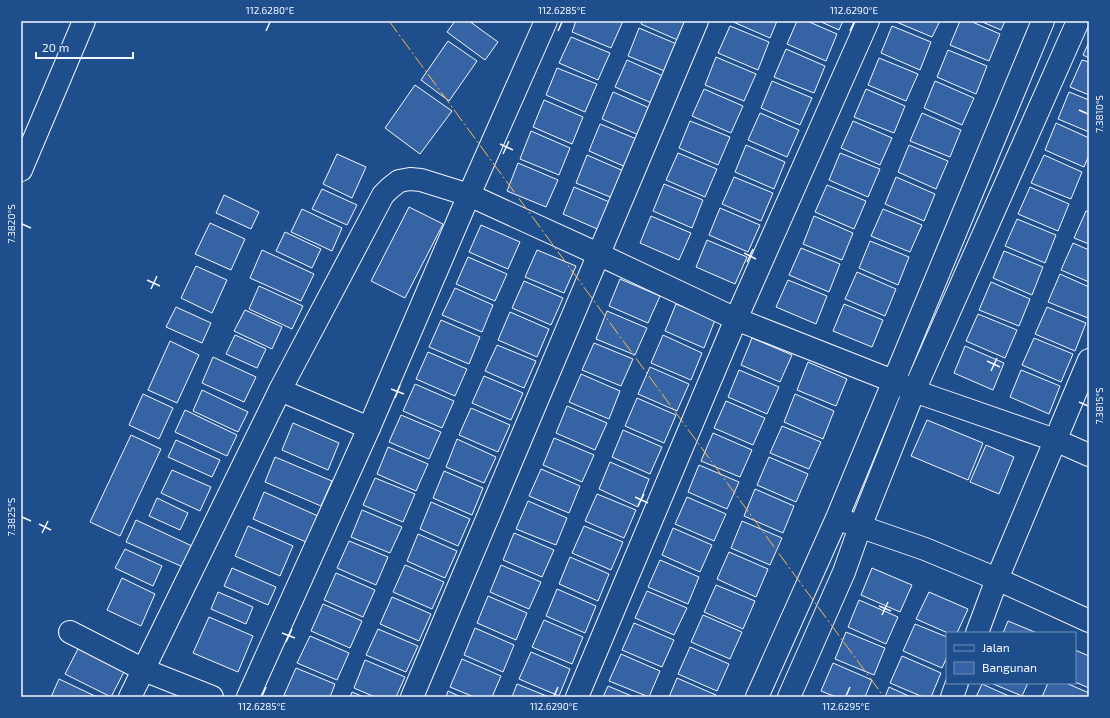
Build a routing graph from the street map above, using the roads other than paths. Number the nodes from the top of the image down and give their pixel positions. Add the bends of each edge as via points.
1 (84, 21) edge
2 (546, 21) edge
3 (697, 21) edge
4 (868, 21) edge
5 (1042, 21) edge
6 (1078, 21) edge
7 (999, 128) junction
8 (1026, 140) junction
9 (21, 170) edge
10 (469, 195) junction
11 (598, 254) junction
12 (736, 319) junction
13 (1089, 360) edge
14 (893, 381) junction
15 (280, 390) junction
16 (914, 391) junction
17 (369, 428) junction
18 (1055, 440) junction
19 (1089, 455) edge
20 (837, 518) junction
21 (860, 527) junction
22 (818, 558) junction
23 (844, 572) junction
24 (998, 579) junction
25 (1089, 621) edge
26 (70, 632) dead end
27 (977, 632) edge
28 (144, 670) junction
29 (957, 684) edge
30 (760, 696) edge
31 (130, 697) edge
32 (212, 697) edge
33 (248, 697) edge
34 (412, 697) edge
35 (577, 697) edge
36 (789, 697) edge
37 (952, 697) edge

1 - 9 street
2 - 10 street
3 - 11 street
4 - 12 street
5 - 7 street
6 - 8 street
7 - 8 street
7 - 14 street
8 - 16 street
10 - 11 street
10 - 15 street via 410,179 399,181 383,195
10 - 17 street
11 - 12 street
11 - 34 street
12 - 14 street
12 - 35 street
13 - 18 street
14 - 16 street
14 - 20 street
15 - 17 street
15 - 28 street
16 - 18 street
16 - 21 street
17 - 33 street
18 - 19 street
18 - 24 street
20 - 21 street
20 - 22 street
21 - 23 street
21 - 24 street via 925,549
22 - 23 street
22 - 30 street
23 - 36 street
24 - 25 street
24 - 27 street
26 - 28 street
28 - 31 street
28 - 32 street
29 - 37 street

